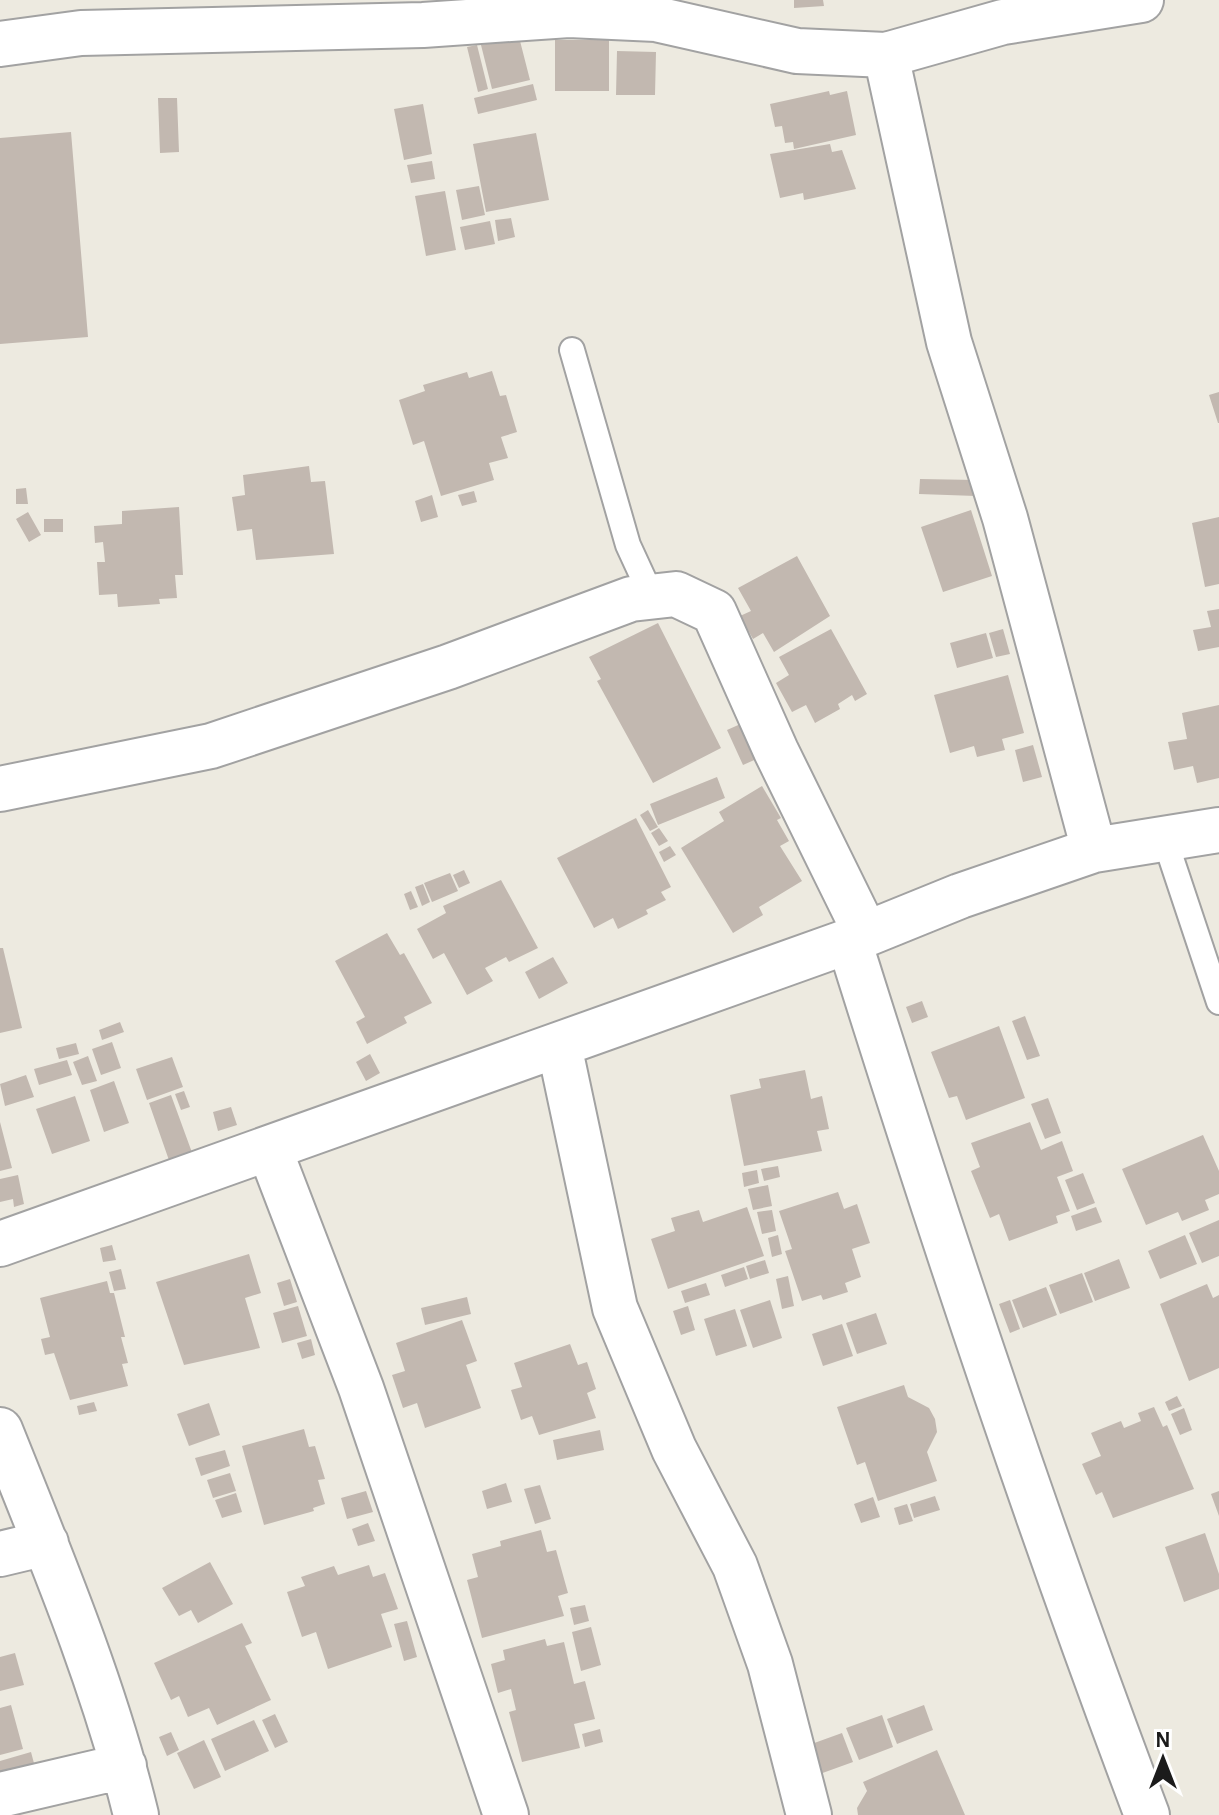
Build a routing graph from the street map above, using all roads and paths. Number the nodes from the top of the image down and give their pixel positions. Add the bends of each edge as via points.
1 (1141, 0) edge
2 (1000, 11) edge
3 (420, 13) edge
4 (81, 17) edge
5 (0, 44) edge
6 (886, 55) junction
7 (572, 350) dead end
8 (652, 597) junction
9 (0, 789) edge
10 (1219, 830) edge
11 (1165, 840) junction
12 (1094, 850) junction
13 (858, 937) junction
14 (1219, 1002) edge
15 (559, 1045) junction
16 (269, 1148) junction
17 (0, 1244) edge
18 (0, 1430) edge
19 (46, 1543) junction
20 (0, 1554) edge
21 (124, 1766) junction
22 (0, 1795) edge
23 (136, 1815) edge
24 (506, 1815) edge
25 (809, 1815) edge
26 (1147, 1815) edge

1 - 2 street
2 - 6 street
3 - 4 street
3 - 6 street via 656,19 797,51
4 - 5 street
6 - 12 street via 949,342 1005,518
7 - 8 lane via 628,545
8 - 9 street via 631,599 211,746
8 - 13 street via 676,594 714,612
10 - 11 street
11 - 12 street
11 - 14 lane
12 - 13 street
13 - 15 street
13 - 26 street via 940,1231
15 - 16 street
15 - 25 street via 615,1308 674,1449 735,1566 770,1664
16 - 17 street
16 - 24 street via 361,1388
18 - 19 street
19 - 20 street
19 - 21 street
21 - 22 street
21 - 23 street

